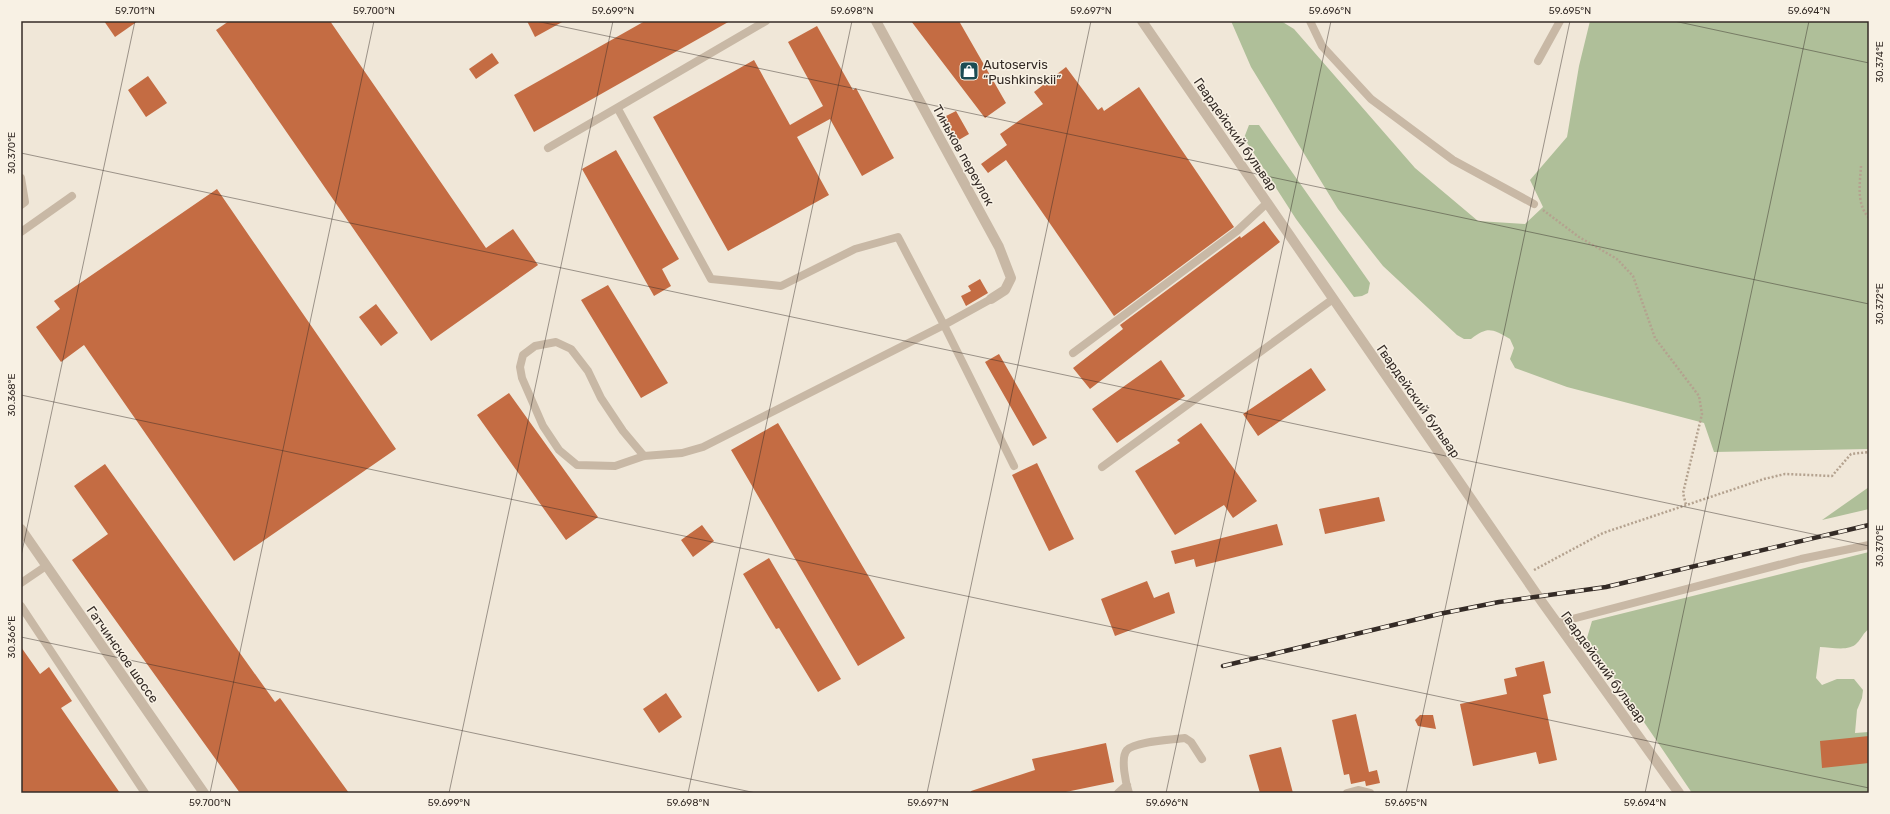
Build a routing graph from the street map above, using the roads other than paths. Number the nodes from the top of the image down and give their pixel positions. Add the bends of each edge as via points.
1 (766, 21) edge
2 (876, 21) edge
3 (1142, 21) edge
4 (1310, 21) edge
5 (1560, 21) edge
6 (1538, 61) dead end
7 (618, 109) junction
8 (548, 148) dead end
9 (21, 178) edge
10 (72, 196) dead end
11 (1267, 202) junction
12 (1534, 204) road end
13 (21, 205) edge
14 (21, 232) edge
15 (991, 299) joint
16 (1333, 299) junction
17 (944, 326) junction
18 (1073, 353) dead end
19 (644, 456) junction
20 (1014, 466) dead end
21 (1102, 467) dead end
22 (21, 529) edge
23 (1869, 545) edge
24 (46, 566) junction
25 (21, 583) edge
26 (21, 606) edge
27 (1557, 623) junction
28 (1202, 760) dead end
29 (1128, 789) edge
30 (144, 793) edge
31 (204, 793) edge
32 (1118, 793) edge
33 (1347, 793) edge
34 (1370, 793) edge
35 (1679, 793) edge

1 - 7 lane
2 - 15 street, Тиньков переулок via 999,247 1011,278 1005,290
3 - 11 street, Гвардейский бульвар
4 - 12 lane via 1322,46 1371,99 1453,160
5 - 6 lane
7 - 8 lane
7 - 17 lane via 711,279 781,286 855,249 898,237
9 - 13 lane via 25,202
10 - 14 lane
11 - 16 street, Гвардейский бульвар
11 - 18 lane via 1237,231
15 - 17 lane
16 - 21 lane
16 - 27 street, Гвардейский бульвар
17 - 19 lane via 703,447 682,453
17 - 20 lane
19 - 19 lane via 615,466 577,465 559,450 543,426 522,378 520,367 523,355 535,346 556,342 571,349 588,370 601,398 623,431
22 - 24 street, Гатчинское шоссе
23 - 27 lane via 1801,559
24 - 25 lane
24 - 31 street, Гатчинское шоссе
26 - 30 lane
27 - 35 street, Гвардейский бульвар
28 - 29 lane via 1191,742 1185,738 1137,745 1127,750 1123,756
29 - 32 lane
33 - 34 lane via 1358,790

